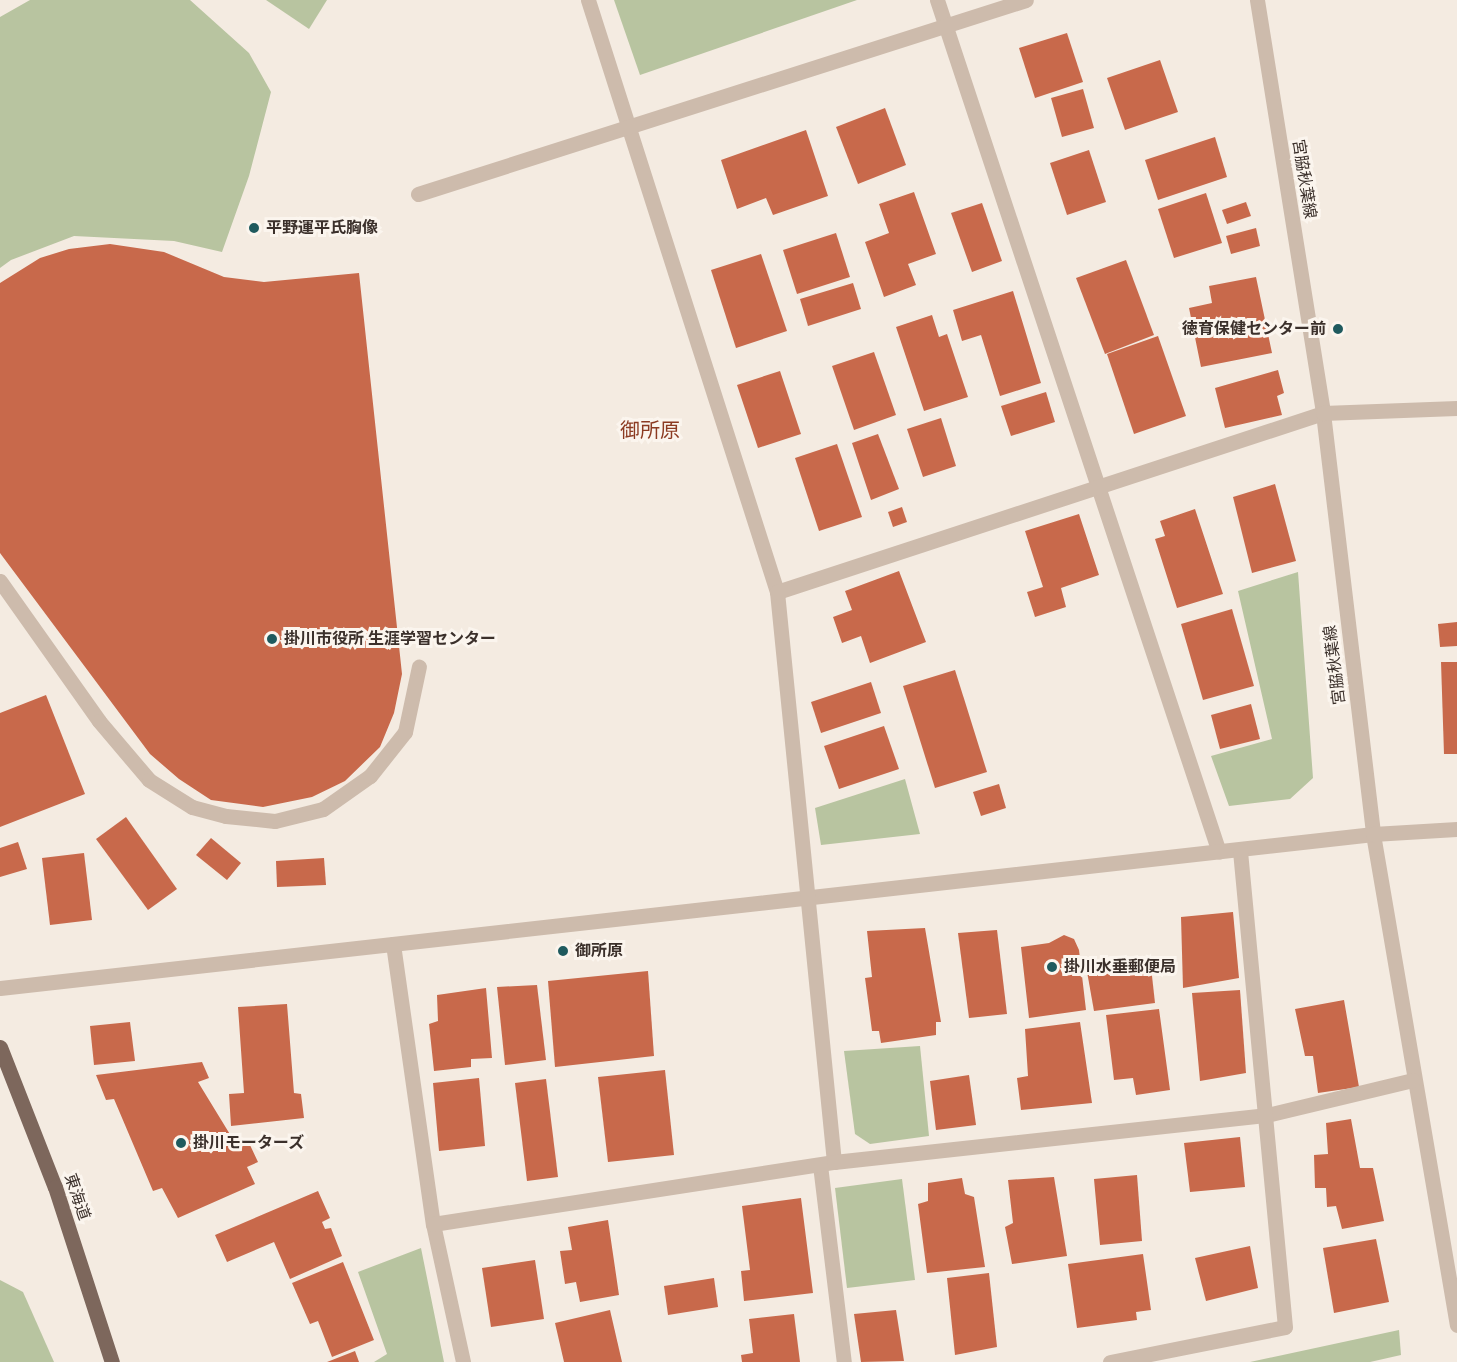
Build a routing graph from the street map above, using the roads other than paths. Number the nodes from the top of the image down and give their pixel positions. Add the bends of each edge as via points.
1 (588, 0) edge
2 (937, 0) edge
3 (1026, 0) edge
4 (1257, 0) edge
5 (945, 24) junction
6 (628, 126) junction
7 (418, 194) dead end
8 (1457, 408) edge
9 (1323, 413) junction
10 (1099, 484) junction
11 (0, 581) edge
12 (777, 592) junction
13 (419, 666) dead end
14 (1457, 829) edge
15 (1373, 834) junction
16 (1240, 850) junction
17 (1219, 852) junction
18 (809, 896) junction
19 (393, 944) junction
20 (0, 988) edge
21 (0, 1047) edge
22 (1413, 1080) junction
23 (1268, 1115) junction
24 (827, 1164) junction
25 (433, 1224) junction
26 (1454, 1286) edge
27 (1457, 1324) edge
28 (112, 1362) edge
29 (463, 1362) edge
30 (844, 1362) edge
31 (1110, 1362) edge

1 - 6 street
2 - 5 street
3 - 5 street
4 - 9 street, 宮脇秋葉線
5 - 6 street
5 - 10 street
6 - 7 street
6 - 12 street
8 - 9 street
9 - 10 street
9 - 15 street, 宮脇秋葉線
10 - 12 street
10 - 17 street
11 - 13 street via 99,721 150,780 192,807 226,816 275,822 323,809 370,776 405,732
12 - 18 street
14 - 15 street
15 - 16 street
15 - 22 street, 宮脇秋葉線
16 - 17 street
16 - 23 street
17 - 18 street
18 - 19 street
18 - 24 street
19 - 20 street
19 - 25 street
21 - 28 main road, 東海道 via 55,1186
22 - 23 street
22 - 26 street, 宮脇秋葉線
23 - 24 street
23 - 31 street via 1285,1327
24 - 25 street
24 - 30 street
25 - 29 street
26 - 27 street, 宮脇秋葉線

